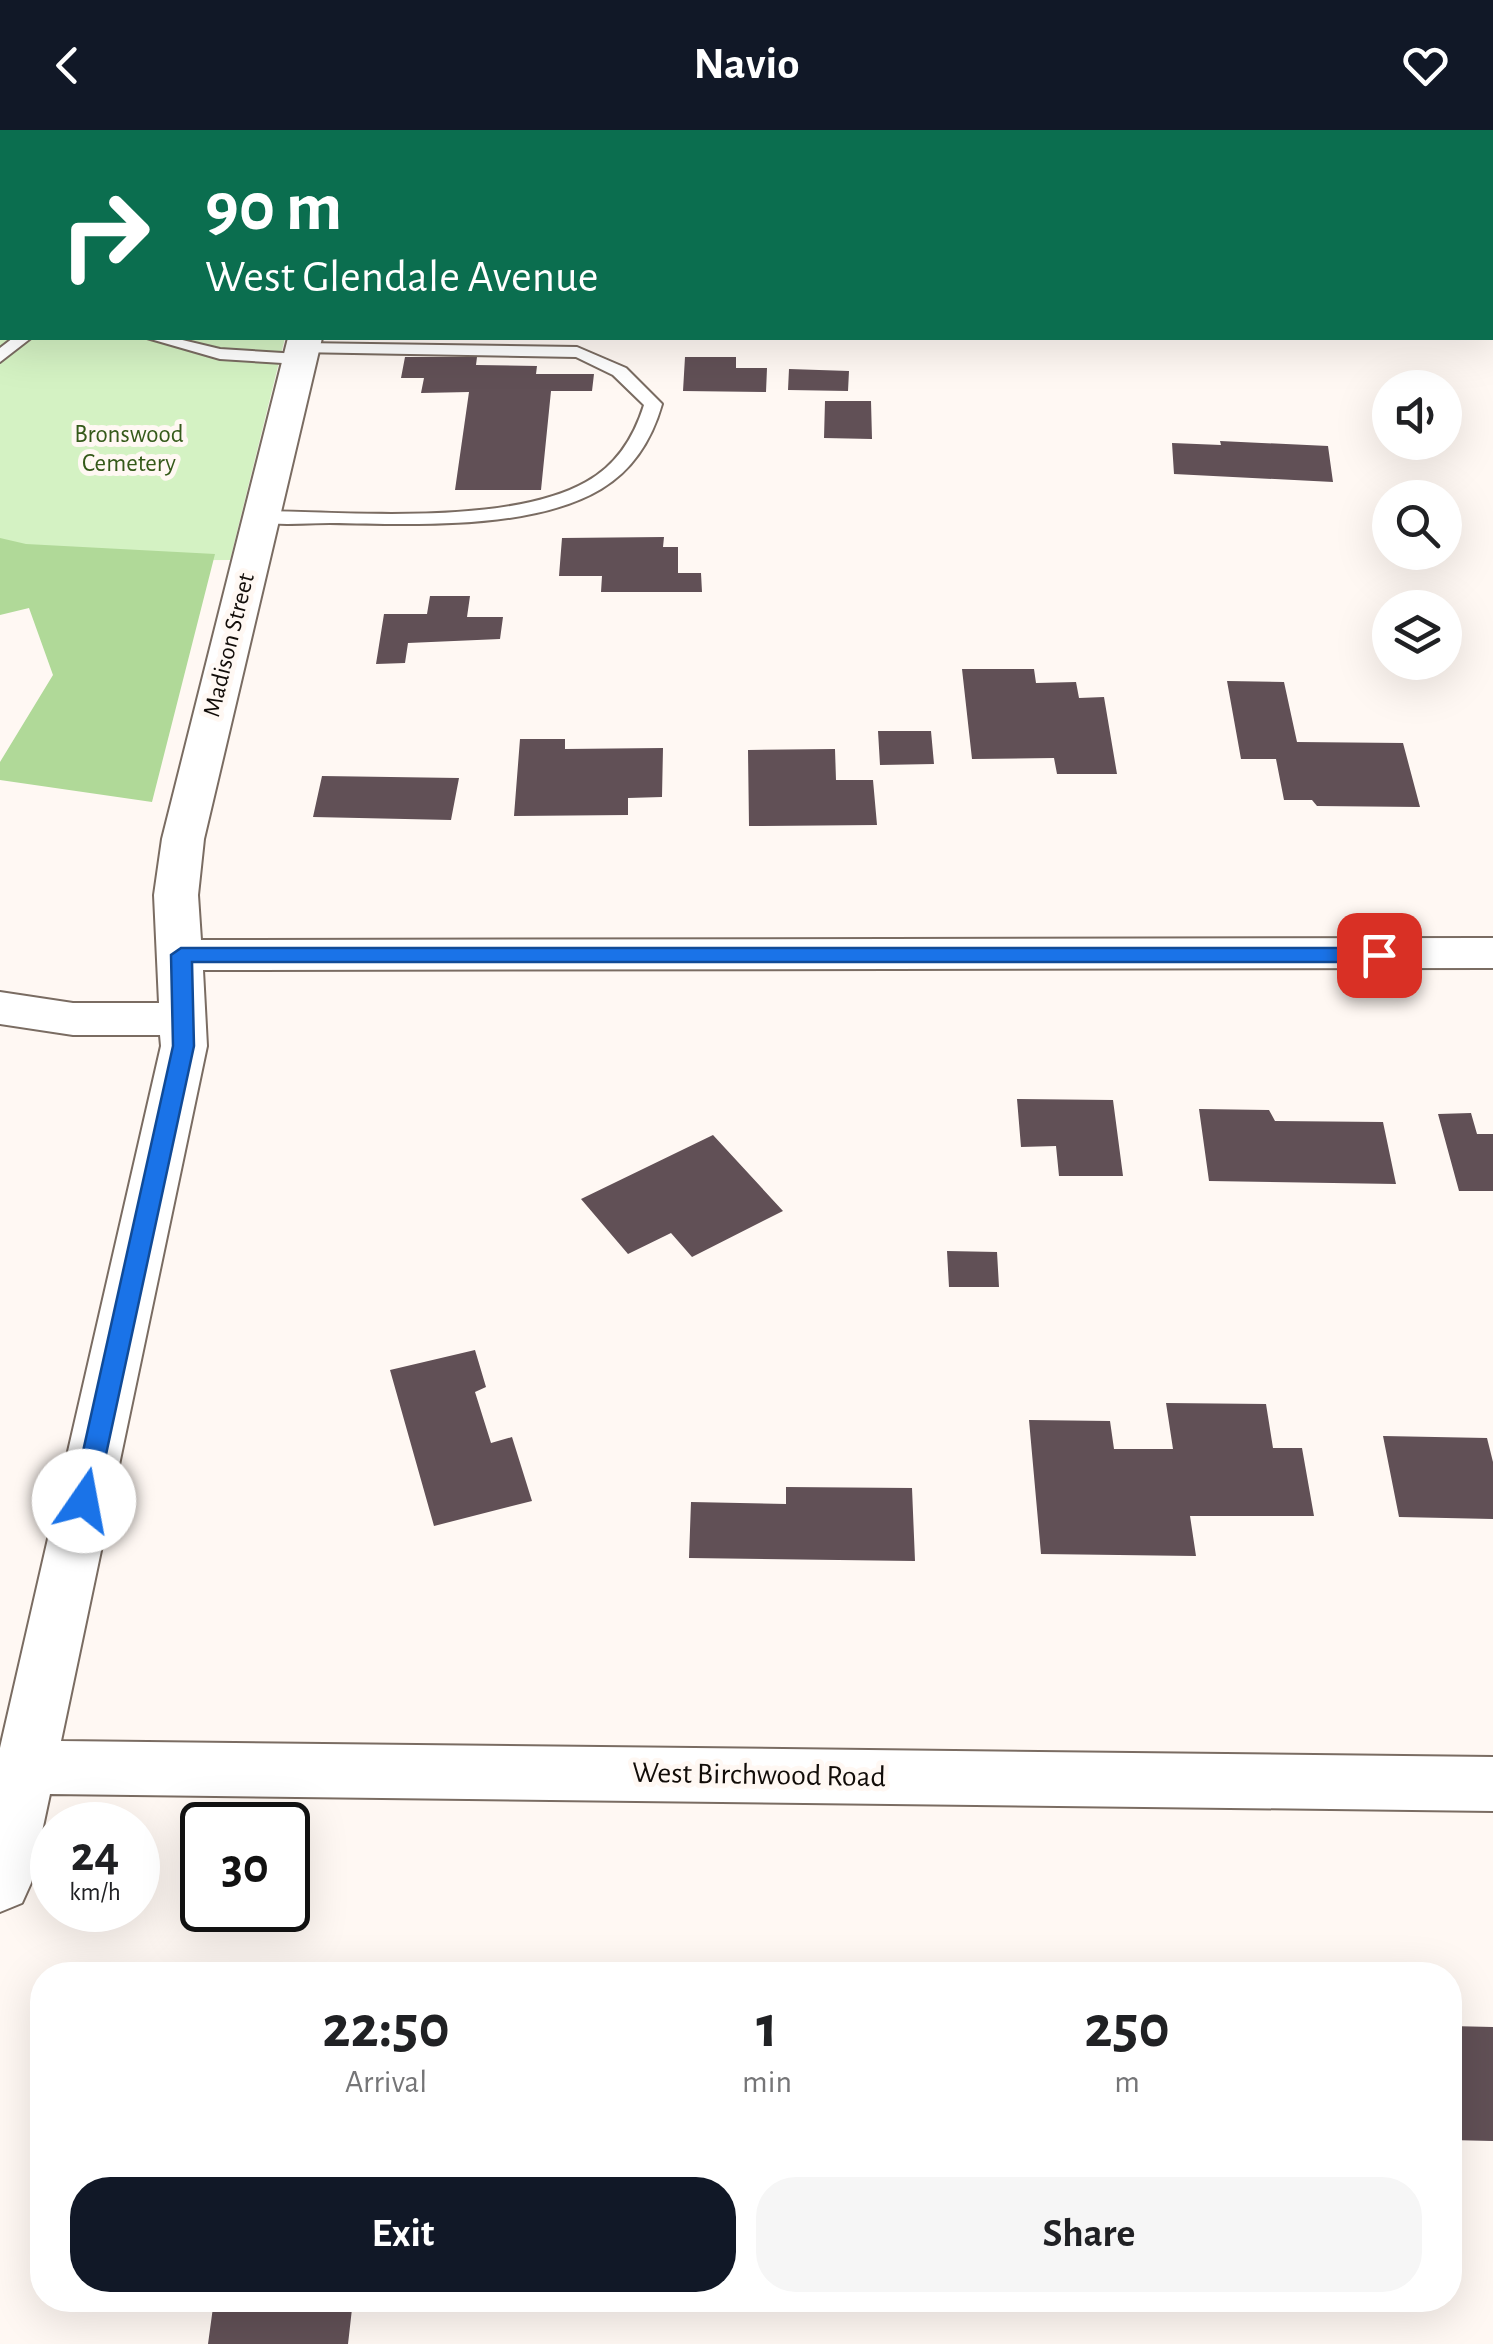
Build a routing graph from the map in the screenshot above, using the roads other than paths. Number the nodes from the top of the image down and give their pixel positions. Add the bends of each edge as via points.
1 (21, 340) edge
2 (163, 340) edge
3 (302, 348) edge
4 (0, 357) edge
5 (260, 517) junction
6 (1493, 953) edge
7 (181, 955) junction
8 (0, 1008) edge
9 (185, 1019) junction
10 (26, 1767) junction
11 (1493, 1784) edge
12 (0, 1883) edge

1 - 4 lane
2 - 3 lane via 220,354
3 - 5 street, Madison Street
3 - 5 lane via 577,352 605,359 653,404 646,434 621,466 588,489 524,508
5 - 7 street, Madison Street via 183,839 176,895
6 - 7 street
7 - 9 street, Madison Street
8 - 9 street via 73,1019
9 - 10 street, Madison Street
10 - 11 street, West Birchwood Road
10 - 12 street, Madison Street

